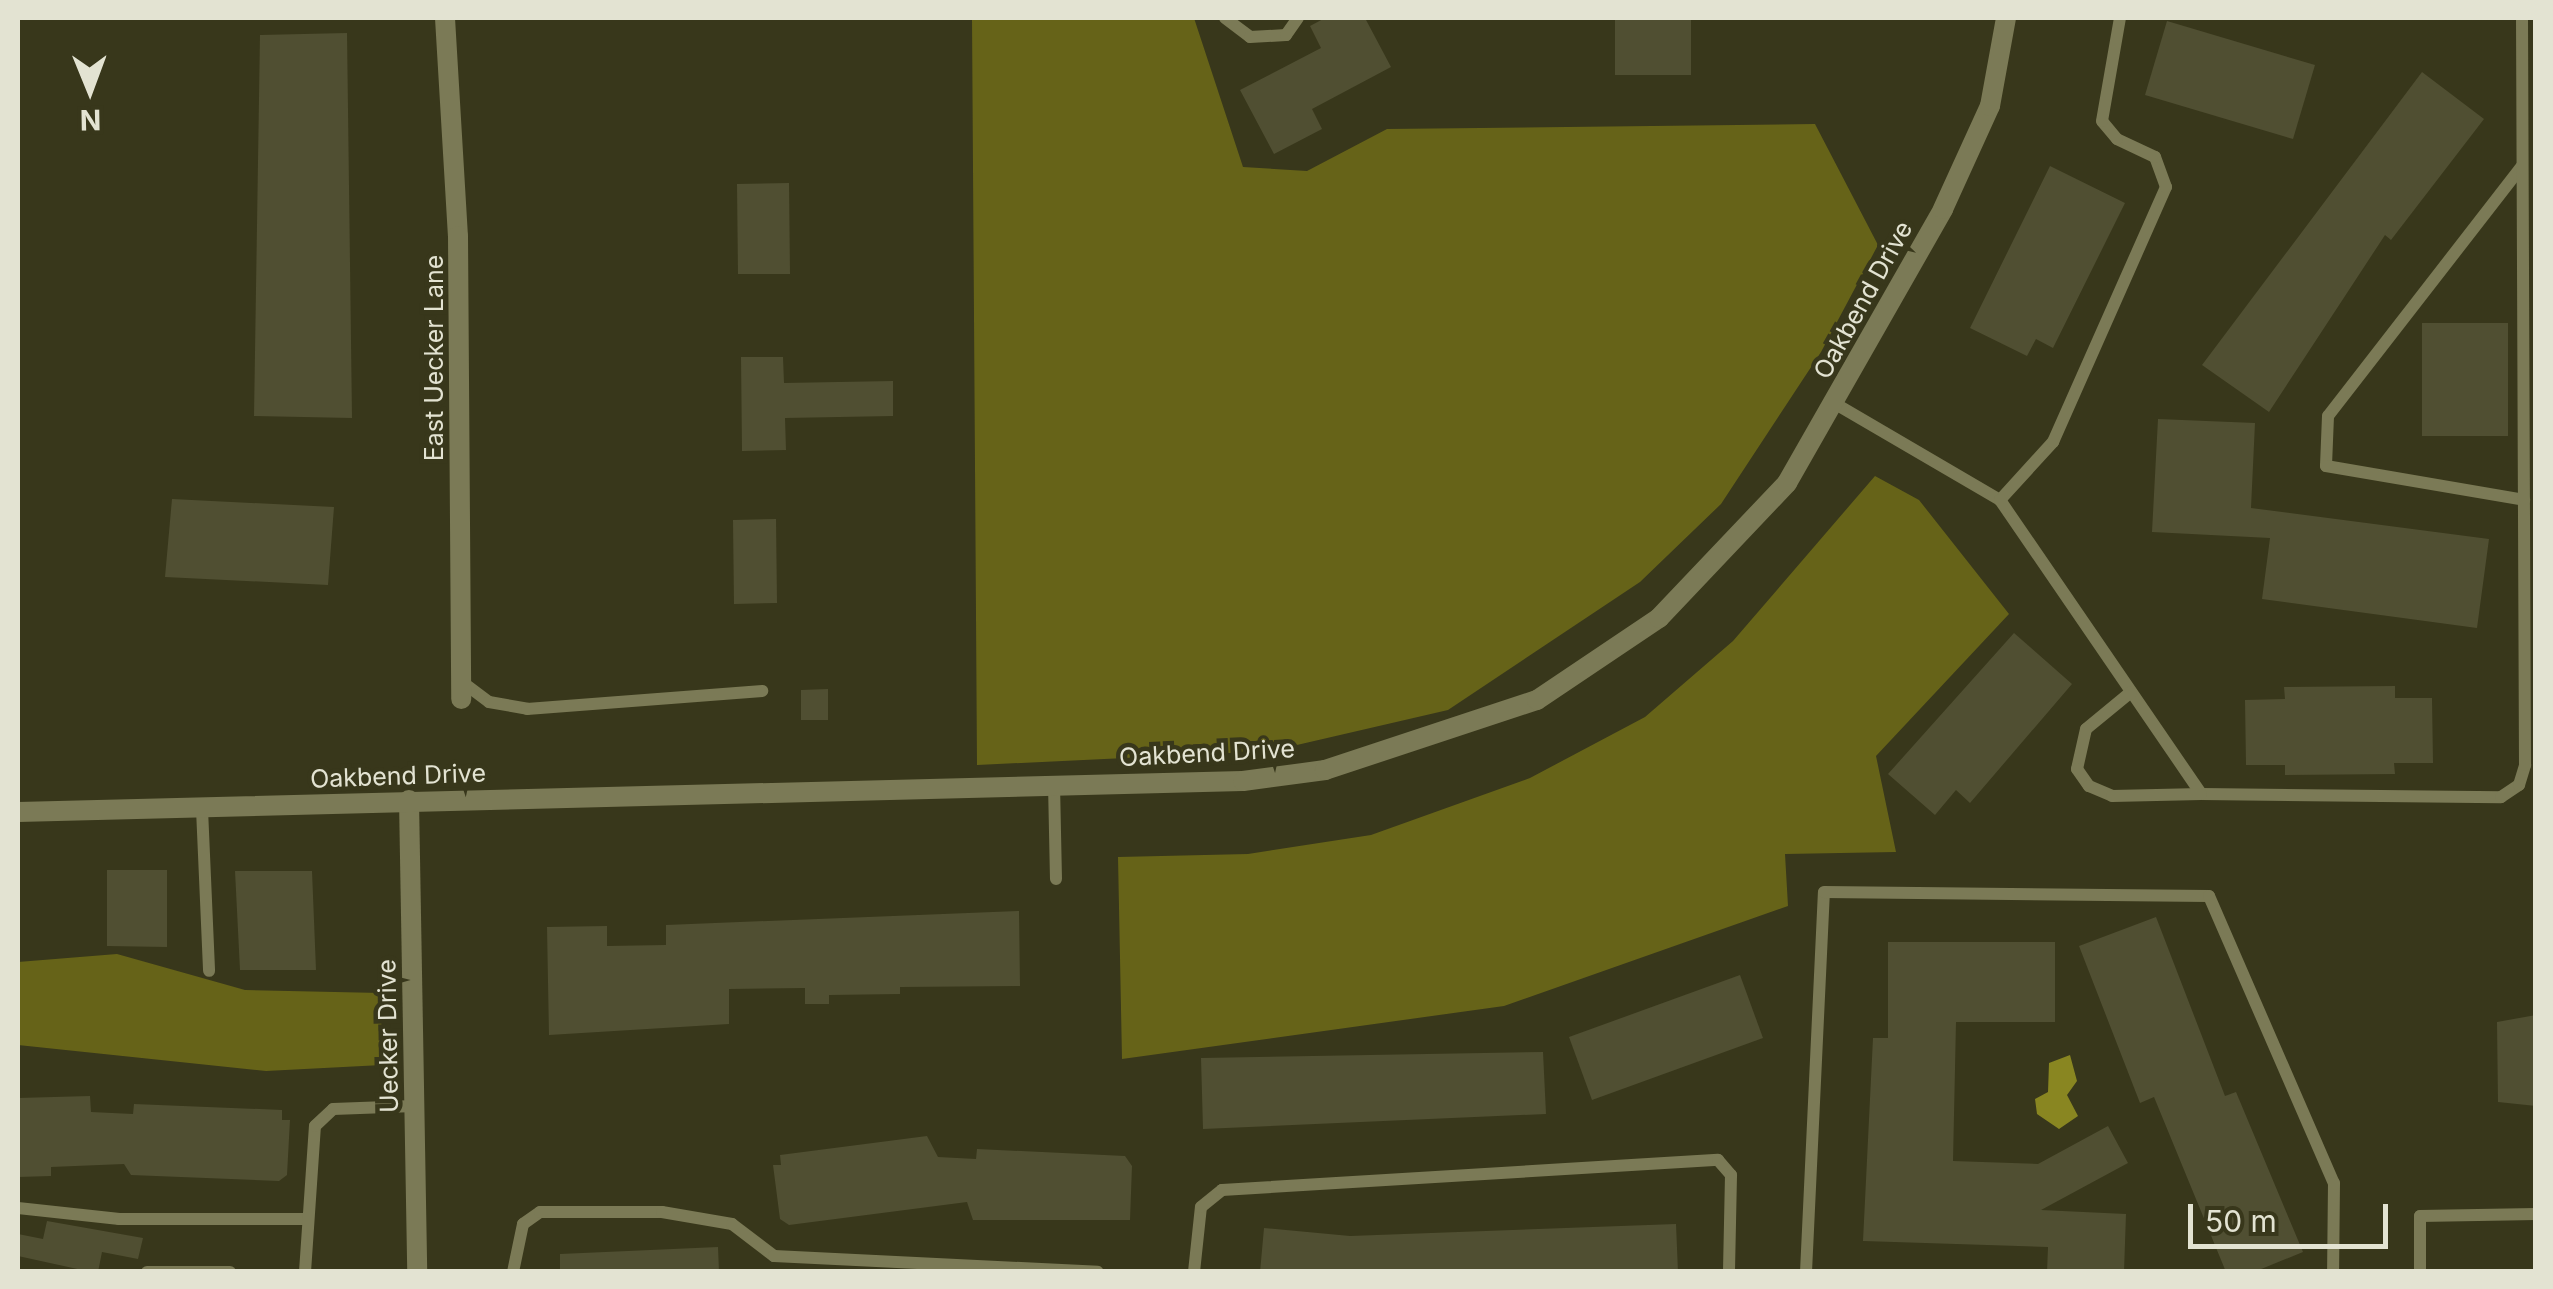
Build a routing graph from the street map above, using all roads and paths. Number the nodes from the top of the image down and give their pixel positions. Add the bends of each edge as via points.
1 (445, 18) edge
2 (1225, 18) edge
3 (1298, 18) edge
4 (2006, 18) edge
5 (2120, 18) edge
6 (2522, 18) edge
7 (2522, 165) junction
8 (1834, 403) junction
9 (2000, 500) junction
10 (2524, 500) junction
11 (461, 690) joint
12 (762, 691) dead end
13 (2131, 692) junction
14 (1054, 784) junction
15 (2200, 794) junction
16 (409, 800) junction
17 (202, 808) junction
18 (18, 812) edge
19 (1056, 879) dead end
20 (209, 971) dead end
21 (414, 1106) junction
22 (18, 1208) edge
23 (2536, 1214) edge
24 (306, 1219) junction
25 (774, 1256) junction
26 (147, 1272) edge
27 (230, 1272) edge
28 (305, 1272) edge
29 (417, 1272) edge
30 (514, 1272) edge
31 (773, 1272) edge
32 (1098, 1272) edge
33 (1194, 1272) edge
34 (1729, 1272) edge
35 (1806, 1272) edge
36 (2333, 1272) edge
37 (2420, 1272) edge

1 - 11 street, East Uecker Lane via 458,236
2 - 3 lane via 1250,38 1286,36
4 - 8 street, Oakbend Drive via 1990,106 1944,209
5 - 9 lane via 2102,121 2117,139 2155,158 2166,188 2054,442
6 - 7 lane
7 - 10 lane
7 - 10 lane via 2328,416 2326,466
8 - 9 lane
8 - 14 street, Oakbend Drive via 1788,482 1707,573 1659,618 1537,700 1325,770 1243,780
9 - 13 lane
10 - 15 lane via 2519,786 2500,797
11 - 12 lane via 527,709
13 - 15 lane
13 - 15 lane via 2086,729 2078,769 2089,786 2112,796
14 - 16 street, Oakbend Drive
14 - 19 lane
16 - 17 street, Oakbend Drive
16 - 21 street, Uecker Drive
17 - 18 street, Oakbend Drive
17 - 20 lane
21 - 24 lane via 332,1109 315,1126
21 - 29 street, Uecker Drive
22 - 24 lane via 119,1219
23 - 37 lane via 2420,1216
24 - 28 lane
25 - 30 lane via 732,1224 706,1217 540,1212 524,1224
25 - 31 lane
25 - 32 lane
26 - 27 lane
33 - 34 lane via 1201,1208 1222,1190 1718,1160 1732,1175
35 - 36 lane via 1824,892 2209,896 2334,1183

